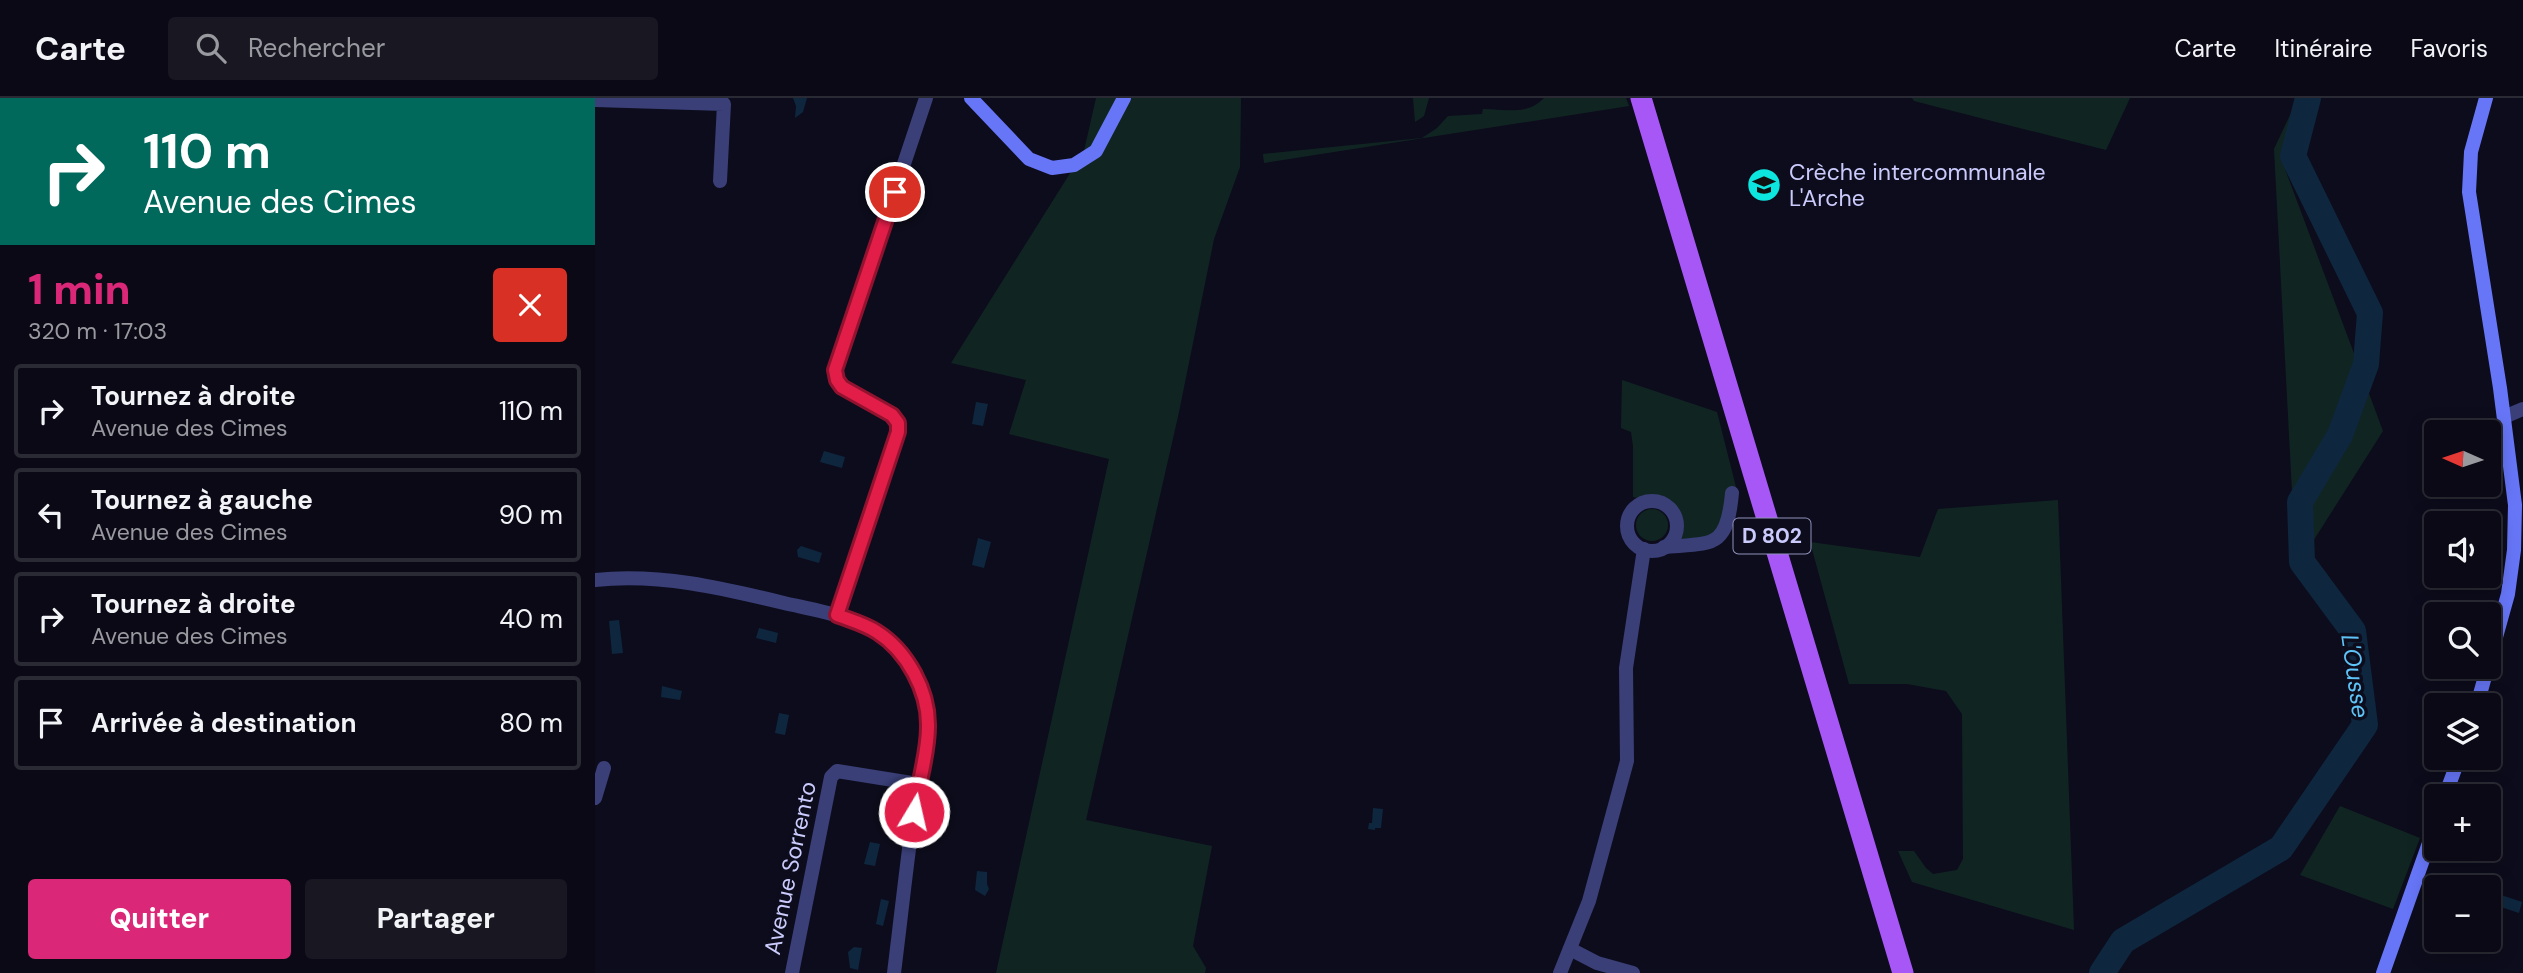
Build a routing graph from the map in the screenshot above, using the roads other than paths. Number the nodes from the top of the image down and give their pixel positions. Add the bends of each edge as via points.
1 (926, 98) edge
2 (971, 98) edge
3 (1124, 98) edge
4 (1641, 98) edge
5 (2486, 98) edge
6 (595, 100) edge
7 (720, 181) dead end
8 (2523, 408) edge
9 (2504, 417) junction
10 (1732, 493) dead end
11 (2519, 506) edge
12 (1664, 547) junction
13 (1644, 549) junction
14 (595, 580) edge
15 (837, 615) junction
16 (2480, 693) edge
17 (604, 768) dead end
18 (918, 784) junction
19 (595, 798) edge
20 (2424, 857) edge
21 (1570, 948) junction
22 (792, 973) edge
23 (894, 973) edge
24 (1560, 973) edge
25 (1633, 973) edge
26 (1903, 973) edge
27 (2383, 973) edge

1 - 15 street via 835,370 842,387 898,423
2 - 3 street via 1029,159 1052,168 1075,165 1096,151
4 - 26 main road, D 802
5 - 9 street via 2471,152 2469,192
6 - 7 street via 724,104
8 - 9 street
9 - 11 street
10 - 12 street via 1721,536 1710,543
11 - 16 street via 2508,594
12 - 13 street
12 - 13 street via 1675,534 1675,517 1665,504 1648,501 1633,509 1627,524 1631,539
13 - 21 street via 1626,668 1627,761 1589,901
14 - 15 street via 624,577 709,585
15 - 18 street via 891,642 915,675 925,700 928,726
17 - 19 street
18 - 22 street, Avenue Sorrento via 837,771 831,777
18 - 23 street
20 - 27 street
21 - 24 street
21 - 25 street via 1597,963

